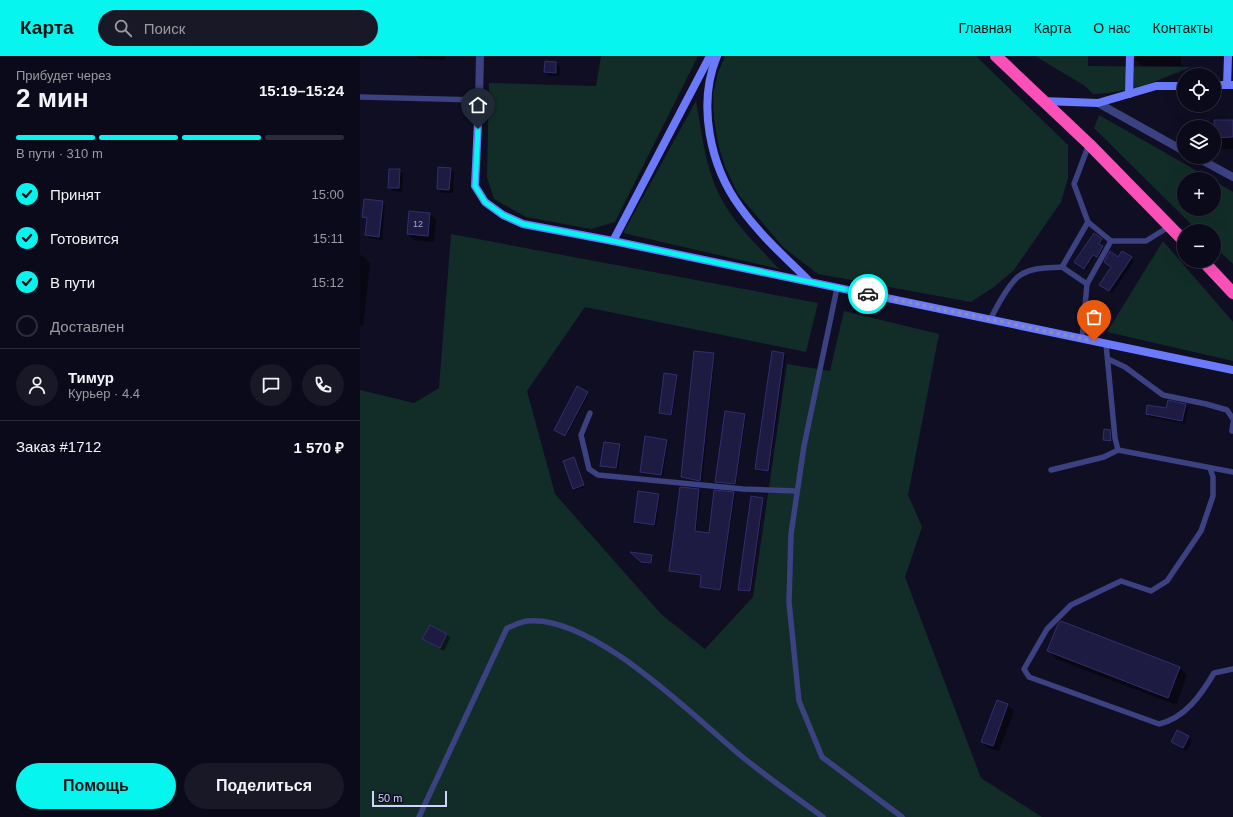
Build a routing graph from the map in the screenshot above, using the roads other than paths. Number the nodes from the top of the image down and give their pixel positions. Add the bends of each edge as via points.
1 (480, 56) edge
2 (1130, 56) edge
3 (1228, 56) edge
4 (714, 58) edge
5 (998, 59) edge
6 (1230, 85) edge
7 (1177, 86) edge
8 (1129, 94) junction
9 (360, 97) edge
10 (479, 100) junction
11 (1042, 100) junction
12 (1098, 103) junction
13 (1089, 144) junction
14 (1177, 146) edge
15 (1209, 164) edge
16 (1233, 177) edge
17 (1088, 222) junction
18 (1170, 226) junction
19 (1177, 234) edge
20 (613, 241) junction
21 (1111, 241) junction
22 (1062, 268) junction
23 (1210, 268) edge
24 (810, 282) junction
25 (1087, 284) junction
26 (837, 288) junction
27 (1233, 293) edge
28 (990, 320) junction
29 (1082, 339) junction
30 (1106, 344) junction
31 (1108, 359) junction
32 (1233, 370) edge
33 (590, 413) dead end
34 (1233, 419) edge
35 (1233, 423) edge
36 (1232, 431) edge
37 (1118, 450) junction
38 (1210, 468) junction
39 (1051, 470) dead end
40 (1233, 472) edge
41 (798, 491) junction
42 (1233, 669) edge
43 (420, 817) edge
44 (823, 817) edge
45 (902, 817) edge

1 - 10 street
2 - 8 main road
3 - 6 main road
4 - 20 main road
4 - 24 main road via 707,104 712,146 721,174 739,206 762,236
5 - 11 highway
7 - 8 main road via 1156,86
8 - 12 main road
9 - 10 lane
10 - 20 main road via 475,186 485,202 503,215 523,224
11 - 12 main road
11 - 13 highway
12 - 14 street
13 - 17 lane via 1074,184
13 - 18 highway
15 - 16 street
17 - 21 lane
17 - 22 lane
18 - 19 highway
18 - 21 lane via 1146,241
20 - 24 main road
21 - 25 lane
22 - 25 lane
22 - 28 lane via 1038,268 1021,274 1002,296
23 - 27 highway
24 - 26 main road
25 - 29 lane
26 - 28 main road
26 - 41 lane via 804,446
28 - 29 main road
29 - 30 main road
30 - 31 lane
30 - 32 main road
31 - 34 lane via 1125,367 1164,395 1227,410
31 - 37 lane
33 - 41 lane via 581,435 589,469 598,475 743,489
35 - 36 lane
37 - 38 lane
37 - 39 lane
38 - 40 lane
38 - 42 lane via 1213,477 1213,496 1201,531 1167,581 1151,591 1121,581 1071,605 1048,629 1024,669 1029,677 1159,724 1169,721 1199,697 1214,674
41 - 45 lane via 791,534 790,602 799,701 822,757
43 - 44 lane via 507,628 527,621 548,623 581,632 636,667 742,756

